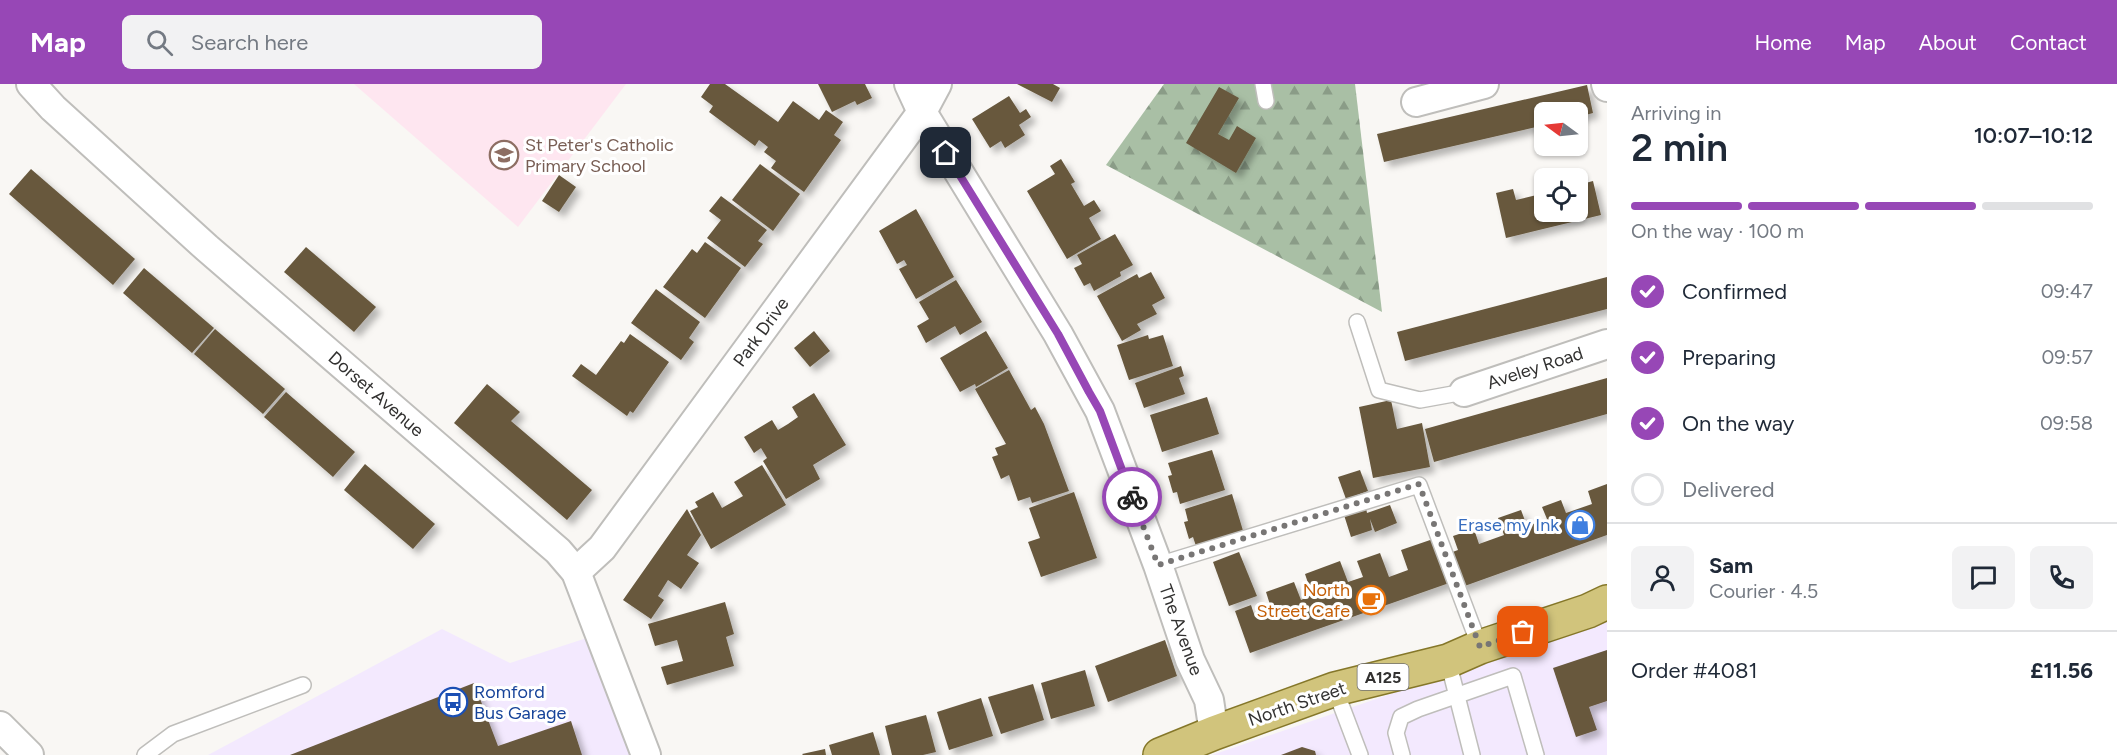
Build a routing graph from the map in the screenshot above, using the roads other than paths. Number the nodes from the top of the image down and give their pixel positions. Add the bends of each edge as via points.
1 (31, 84) edge
2 (909, 84) edge
3 (937, 84) edge
4 (1263, 84) edge
5 (1484, 84) edge
6 (1266, 101) dead end
7 (1416, 102) dead end
8 (922, 112) junction
9 (1357, 322) dead end
10 (1607, 344) edge
11 (1464, 392) joint
12 (1158, 565) junction
13 (576, 573) junction
14 (1607, 602) edge
15 (1480, 647) junction
16 (1448, 661) junction
17 (303, 685) dead end
18 (1335, 689) junction
19 (1456, 697) junction
20 (0, 726) edge
21 (1214, 733) junction
22 (29, 755) edge
23 (145, 755) edge
24 (646, 755) edge
25 (1160, 755) edge
26 (1360, 755) edge
27 (1402, 755) edge
28 (1472, 755) edge
29 (1536, 755) edge

1 - 13 street, Dorset Avenue via 207,248 558,551
2 - 8 street, The Avenue
3 - 8 street, Park Drive
4 - 6 lane
5 - 7 street
8 - 12 street, The Avenue via 1058,334 1100,411
8 - 13 street, Park Drive via 602,548
9 - 11 lane via 1378,390 1420,400
10 - 11 street, Aveley Road
12 - 15 lane via 1419,484
12 - 21 street, The Avenue via 1190,660 1209,700
13 - 24 street, Dorset Avenue
14 - 15 main road, North Street / A125
15 - 16 main road, North Street / A125
16 - 18 main road, North Street / A125
16 - 19 lane
17 - 23 lane via 173,734
18 - 21 main road, North Street / A125
18 - 26 lane
19 - 27 lane via 1401,717 1396,733
19 - 28 lane
19 - 29 lane via 1513,676
20 - 22 street
21 - 25 main road, North Street / A125

